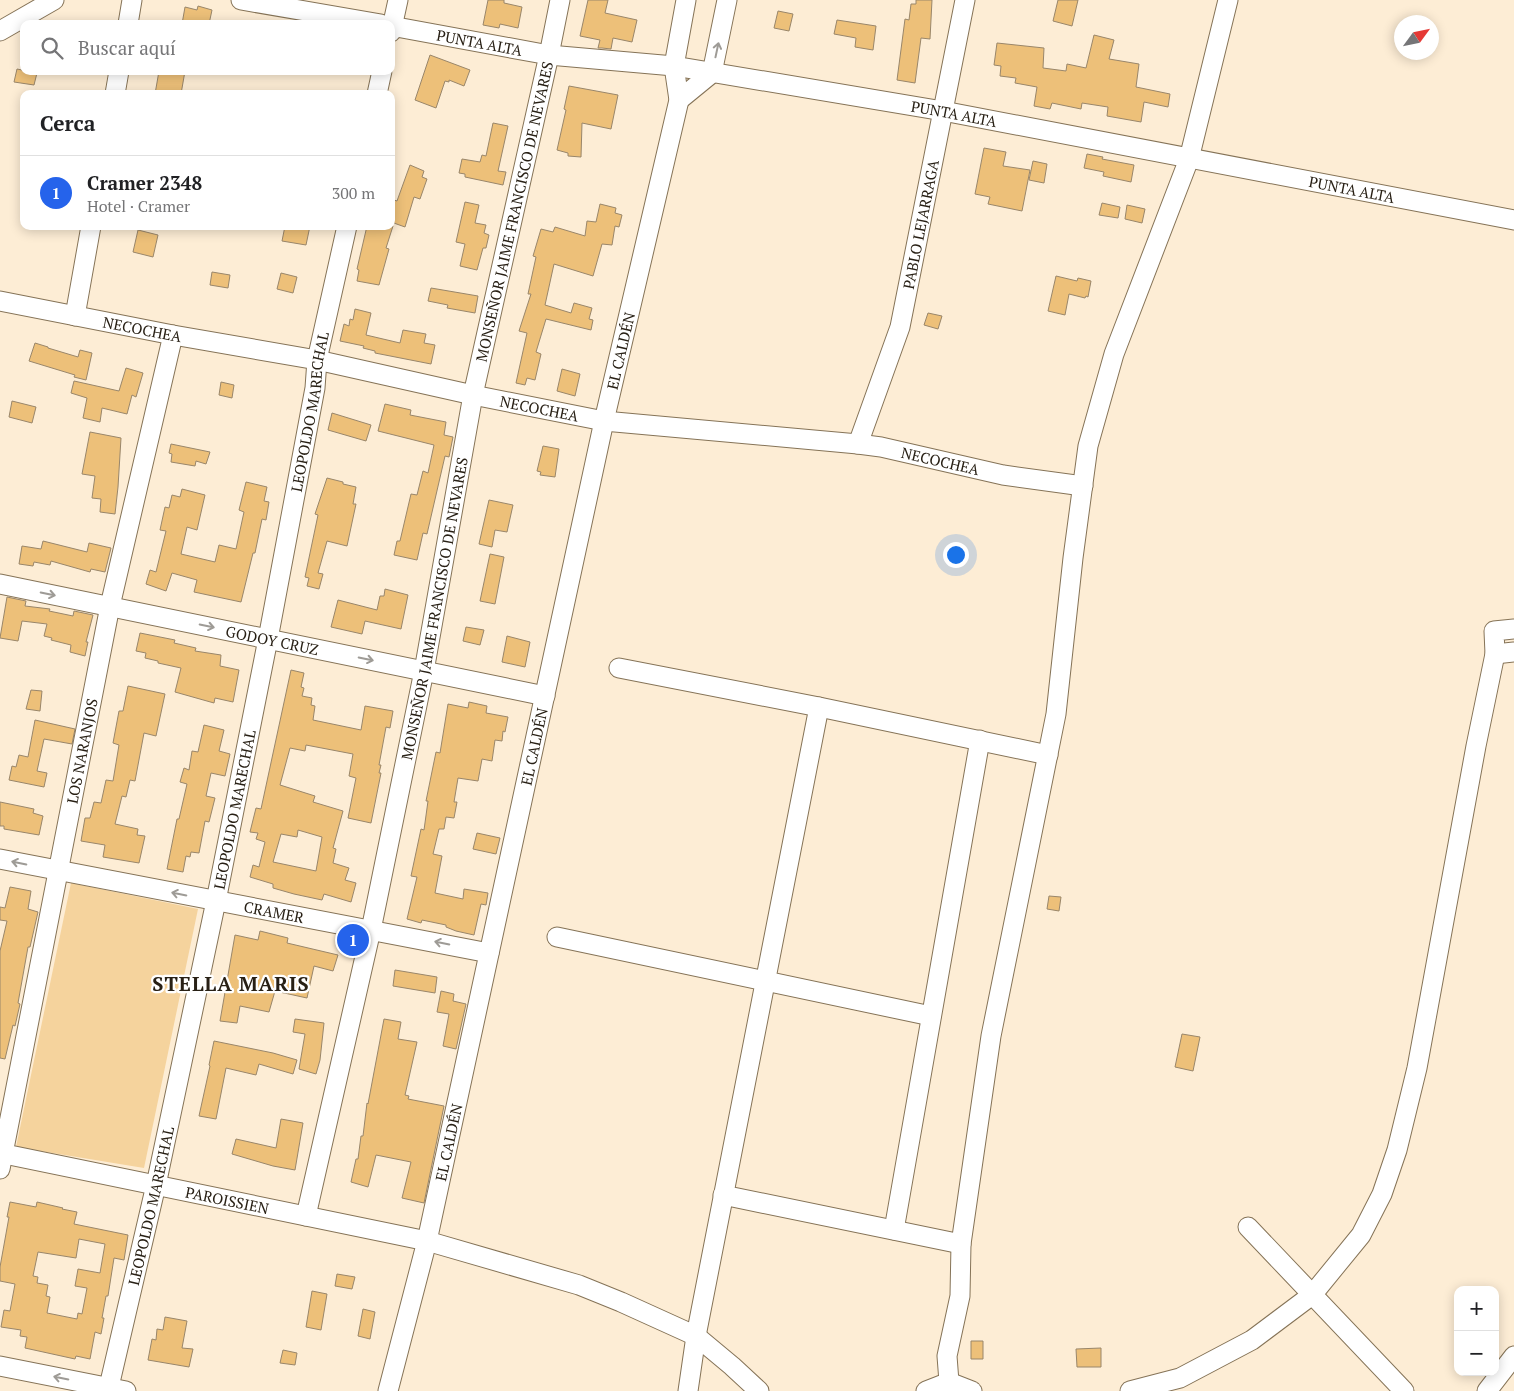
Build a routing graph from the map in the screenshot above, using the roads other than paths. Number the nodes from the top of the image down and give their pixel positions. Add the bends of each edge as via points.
1 (54, 0) edge
2 (132, 0) edge
3 (240, 0) edge
4 (398, 0) edge
5 (560, 0) edge
6 (686, 0) edge
7 (727, 0) edge
8 (965, 0) edge
9 (1228, 0) edge
10 (129, 20) edge
11 (350, 20) edge
12 (391, 20) edge
13 (395, 28) edge
14 (0, 30) edge
15 (549, 56) junction
16 (674, 66) junction
17 (712, 73) junction
18 (118, 75) edge
19 (381, 75) edge
20 (116, 90) edge
21 (378, 90) edge
22 (679, 100) junction
23 (943, 111) junction
24 (1189, 159) junction
25 (1514, 220) edge
26 (90, 230) edge
27 (346, 230) edge
28 (0, 301) edge
29 (74, 316) junction
30 (173, 336) junction
31 (317, 360) junction
32 (473, 395) junction
33 (604, 421) junction
34 (858, 444) junction
35 (1083, 486) junction
36 (0, 584) edge
37 (110, 606) junction
38 (1514, 630) edge
39 (268, 639) junction
40 (1514, 652) edge
41 (1495, 654) junction
42 (619, 668) dead end
43 (424, 671) junction
44 (545, 696) junction
45 (819, 707) junction
46 (980, 740) junction
47 (1048, 755) junction
48 (0, 859) edge
49 (59, 871) junction
50 (216, 900) junction
51 (371, 930) junction
52 (558, 937) dead end
53 (489, 953) junction
54 (765, 981) junction
55 (931, 1016) junction
56 (1, 1158) edge
57 (156, 1185) junction
58 (723, 1195) junction
59 (306, 1216) junction
60 (1248, 1227) dead end
61 (894, 1230) junction
62 (427, 1241) junction
63 (961, 1244) junction
64 (1312, 1295) junction
65 (696, 1336) junction
66 (1514, 1356) edge
67 (0, 1366) edge
68 (949, 1382) junction
69 (114, 1390) edge
70 (388, 1391) edge
71 (688, 1391) edge
72 (759, 1391) edge
73 (926, 1391) edge
74 (972, 1391) edge
75 (1130, 1391) edge
76 (1404, 1391) edge
77 (1487, 1391) edge

1 - 14 street
2 - 10 street
3 - 11 street, PUNTA ALTA
4 - 12 street
5 - 15 street, MONSEÑOR JAIME FRANCISCO DE NEVARES
6 - 16 street, EL CALDÉN
17 -> 7 street
8 - 23 street, PABLO LEJARRAGA
9 - 24 street
13 - 15 street, PUNTA ALTA
15 - 16 street, PUNTA ALTA
15 - 32 street, MONSEÑOR JAIME FRANCISCO DE NEVARES
16 - 17 street, PUNTA ALTA
16 - 22 street, EL CALDÉN
17 - 22 street
17 - 23 street, PUNTA ALTA
18 - 20 street
19 - 21 street
22 - 33 street, EL CALDÉN
23 - 24 street, PUNTA ALTA
23 - 34 street, PABLO LEJARRAGA via 900,327
24 - 25 street, PUNTA ALTA
24 - 35 street via 1114,354 1088,446
26 - 29 street
27 - 31 street, LEOPOLDO MARECHAL
28 - 29 street, NECOCHEA
29 - 30 street, NECOCHEA
30 - 31 street, NECOCHEA
30 - 37 street, LOS NARANJOS
31 - 32 street, NECOCHEA
31 - 39 street, LEOPOLDO MARECHAL via 315,388
32 - 33 street, NECOCHEA
32 - 43 street, MONSEÑOR JAIME FRANCISCO DE NEVARES
33 - 34 street, NECOCHEA
33 - 44 street, EL CALDÉN
34 - 35 street, NECOCHEA via 1003,475
35 - 47 street via 1056,714
36 -> 37 street, GODOY CRUZ
37 -> 39 street, GODOY CRUZ
37 - 49 street, LOS NARANJOS
38 - 41 street via 1494,631
39 -> 43 street, GODOY CRUZ
39 - 50 street, LEOPOLDO MARECHAL
40 - 41 street
41 - 64 street via 1417,1068 1397,1150 1382,1194 1361,1234
42 - 45 street
43 - 44 street, GODOY CRUZ
43 - 51 street, MONSEÑOR JAIME FRANCISCO DE NEVARES
44 - 53 street, EL CALDÉN
45 - 46 street
45 - 54 street
46 - 47 street
46 - 55 street
47 - 63 street via 991,1036
49 -> 48 street, CRAMER
50 -> 49 street, CRAMER
49 - 56 street, LOS NARANJOS
50 - 51 street, CRAMER
50 - 57 street, LEOPOLDO MARECHAL
53 -> 51 street, CRAMER
51 - 59 street, MONSEÑOR JAIME FRANCISCO DE NEVARES
52 - 54 street
53 - 62 street, EL CALDÉN
54 - 55 street
54 - 58 street
55 - 61 street
56 - 57 street, PAROISSIEN
57 - 59 street, PAROISSIEN
57 - 69 street, LEOPOLDO MARECHAL
58 - 61 street
58 - 65 street
59 - 62 street, PAROISSIEN
60 - 64 street
61 - 63 street
62 - 65 street, PAROISSIEN via 579,1285
62 - 70 street, EL CALDÉN
63 - 68 street via 960,1296 947,1356
64 - 75 street via 1252,1340 1180,1378
64 - 76 street
65 - 71 street
65 - 72 street, PAROISSIEN
66 - 77 street
69 -> 67 street
68 - 73 street
68 - 74 street

